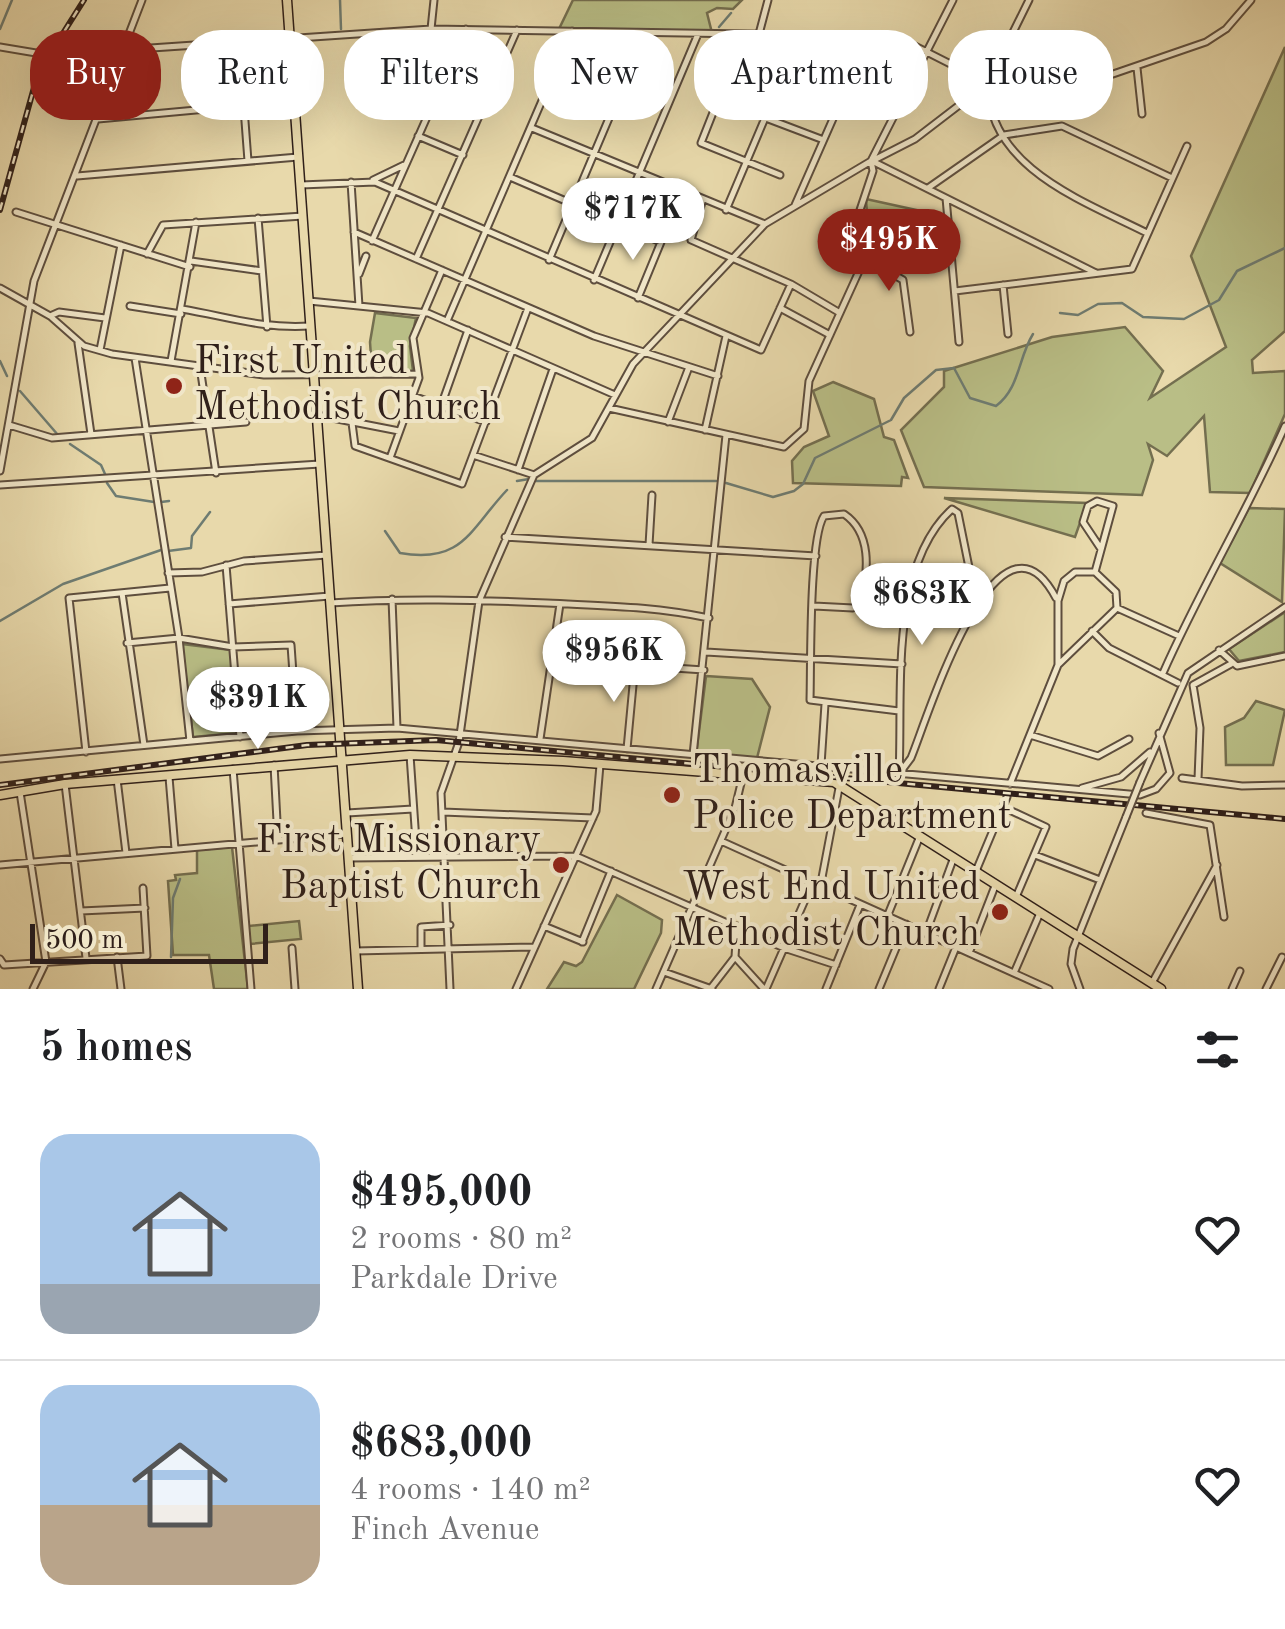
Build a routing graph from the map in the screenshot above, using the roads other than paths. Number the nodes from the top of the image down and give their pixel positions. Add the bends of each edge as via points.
1 (142, 0) edge
2 (287, 0) edge
3 (434, 0) edge
4 (768, 0) edge
5 (953, 0) edge
6 (1030, 0) edge
7 (1250, 0) edge
8 (432, 29) junction
9 (466, 29) joint
10 (132, 30) edge
11 (289, 30) edge
12 (517, 30) junction
13 (534, 30) edge
14 (761, 30) edge
15 (1015, 30) edge
16 (324, 36) edge
17 (514, 37) edge
18 (694, 42) edge
19 (0, 47) edge
20 (928, 47) edge
21 (30, 51) edge
22 (1137, 68) junction
23 (1113, 70) edge
24 (948, 114) edge
25 (1142, 114) dead end
26 (97, 120) edge
27 (245, 120) edge
28 (295, 120) edge
29 (425, 120) edge
30 (478, 120) edge
31 (534, 120) edge
32 (608, 120) edge
33 (710, 120) edge
34 (764, 120) edge
35 (771, 120) edge
36 (829, 120) edge
37 (891, 120) edge
38 (999, 120) edge
39 (531, 128) junction
40 (1004, 135) junction
41 (418, 136) junction
42 (821, 138) junction
43 (1187, 146) dead end
44 (463, 155) junction
45 (592, 156) junction
46 (298, 157) junction
47 (871, 160) junction
48 (248, 161) junction
49 (746, 161) junction
50 (406, 164) junction
51 (638, 175) junction
52 (780, 175) dead end
53 (76, 176) junction
54 (510, 178) junction
55 (1172, 178) junction
56 (370, 181) junction
57 (350, 182) junction
58 (300, 185) junction
59 (928, 188) junction
60 (394, 191) junction
61 (946, 198) junction
62 (702, 202) junction
63 (572, 204) junction
64 (794, 208) junction
65 (438, 210) junction
66 (726, 210) junction
67 (16, 212) dead end
68 (303, 216) junction
69 (258, 218) junction
70 (196, 222) junction
71 (618, 224) junction
72 (765, 224) junction
73 (56, 228) junction
74 (354, 232) junction
75 (487, 232) junction
76 (1148, 233) junction
77 (372, 240) junction
78 (122, 245) junction
79 (148, 254) junction
80 (366, 256) dead end
81 (734, 258) junction
82 (865, 258) junction
83 (416, 259) junction
84 (548, 260) junction
85 (1079, 263) junction
86 (190, 264) junction
87 (442, 270) junction
88 (262, 271) junction
89 (1096, 273) junction
90 (358, 276) junction
91 (1076, 276) junction
92 (465, 280) junction
93 (594, 280) junction
94 (791, 284) junction
95 (1003, 285) junction
96 (0, 288) edge
97 (955, 291) junction
98 (638, 298) junction
99 (309, 301) junction
100 (29, 302) junction
101 (130, 306) dead end
102 (359, 306) junction
103 (528, 307) junction
104 (780, 308) junction
105 (181, 311) junction
106 (423, 312) junction
107 (840, 313) junction
108 (679, 315) junction
109 (50, 316) junction
110 (105, 318) junction
111 (447, 321) junction
112 (310, 326) junction
113 (267, 327) junction
114 (468, 330) junction
115 (910, 332) dead end
116 (1008, 334) dead end
117 (830, 335) junction
118 (726, 336) junction
119 (78, 342) junction
120 (959, 342) dead end
121 (512, 349) junction
122 (100, 351) junction
123 (644, 352) junction
124 (135, 358) junction
125 (171, 363) junction
126 (690, 367) junction
127 (200, 368) junction
128 (553, 368) junction
129 (313, 374) junction
130 (416, 374) junction
131 (718, 376) junction
132 (615, 395) junction
133 (413, 396) junction
134 (441, 406) junction
135 (608, 408) junction
136 (317, 415) junction
137 (246, 422) dead end
138 (486, 422) junction
139 (668, 422) junction
140 (352, 423) junction
141 (210, 424) junction
142 (9, 425) junction
143 (1285, 426) edge
144 (146, 429) junction
145 (705, 430) junction
146 (400, 431) junction
147 (92, 434) junction
148 (726, 435) junction
149 (473, 455) junction
150 (390, 458) junction
151 (320, 464) junction
152 (518, 470) junction
153 (0, 471) edge
154 (216, 473) junction
155 (534, 475) junction
156 (153, 478) junction
157 (0, 485) edge
158 (652, 495) dead end
159 (505, 537) junction
160 (650, 545) junction
161 (715, 549) junction
162 (1101, 549) junction
163 (327, 555) junction
164 (816, 556) junction
165 (226, 565) junction
166 (1096, 572) junction
167 (168, 573) junction
168 (170, 588) junction
169 (122, 592) junction
170 (392, 599) junction
171 (330, 600) junction
172 (479, 600) junction
173 (1058, 601) junction
174 (976, 602) junction
175 (229, 604) junction
176 (560, 604) junction
177 (814, 606) junction
178 (1285, 606) edge
179 (1116, 608) junction
180 (708, 618) junction
181 (1092, 631) junction
182 (1179, 636) junction
183 (179, 638) junction
184 (127, 644) junction
185 (233, 648) junction
186 (1219, 650) junction
187 (706, 652) junction
188 (1285, 656) edge
189 (812, 657) junction
190 (553, 660) junction
191 (635, 664) junction
192 (902, 664) junction
193 (1231, 664) junction
194 (1058, 665) junction
195 (704, 670) junction
196 (1163, 673) junction
197 (1180, 684) junction
198 (824, 704) junction
199 (899, 711) junction
200 (339, 728) junction
201 (397, 728) junction
202 (297, 731) junction
203 (460, 733) junction
204 (1160, 733) junction
205 (1030, 735) junction
206 (240, 736) junction
207 (1129, 739) dead end
208 (190, 741) junction
209 (540, 741) junction
210 (144, 745) junction
211 (627, 749) junction
212 (1152, 751) junction
213 (86, 752) junction
214 (410, 754) junction
215 (693, 755) junction
216 (456, 756) junction
217 (1164, 756) junction
218 (0, 760) edge
219 (341, 760) junction
220 (600, 763) junction
221 (274, 765) junction
222 (821, 765) junction
223 (233, 769) junction
224 (743, 774) junction
225 (899, 774) junction
226 (169, 775) junction
227 (1182, 778) dead end
228 (117, 779) junction
229 (1198, 780) junction
230 (66, 784) junction
231 (1010, 784) junction
232 (840, 785) junction
233 (1285, 785) edge
234 (1047, 788) junction
235 (20, 790) junction
236 (0, 795) edge
237 (1007, 797) dead end
238 (1003, 807) junction
239 (414, 809) junction
240 (443, 812) junction
241 (1146, 813) dead end
242 (345, 814) junction
243 (592, 818) junction
244 (346, 834) junction
245 (920, 836) junction
246 (278, 840) junction
247 (722, 841) junction
248 (238, 843) junction
249 (175, 849) junction
250 (126, 852) junction
251 (1035, 854) junction
252 (417, 856) junction
253 (446, 856) junction
254 (576, 856) junction
255 (954, 856) junction
256 (75, 857) junction
257 (348, 858) junction
258 (31, 862) junction
259 (0, 865) edge
260 (1217, 865) junction
261 (611, 871) junction
262 (976, 871) junction
263 (1100, 880) junction
264 (812, 884) junction
265 (995, 884) junction
266 (143, 888) dead end
267 (820, 888) junction
268 (1016, 897) junction
269 (860, 905) junction
270 (694, 907) junction
271 (145, 908) junction
272 (81, 911) junction
273 (1040, 913) junction
274 (888, 917) junction
275 (1224, 917) dead end
276 (906, 924) junction
277 (450, 925) junction
278 (544, 926) junction
279 (737, 926) junction
280 (926, 933) junction
281 (1078, 936) junction
282 (534, 947) junction
283 (956, 947) junction
284 (292, 948) dead end
285 (451, 948) junction
286 (784, 948) junction
287 (421, 949) junction
288 (355, 951) junction
289 (969, 953) junction
290 (734, 956) junction
291 (1282, 957) dead end
292 (86, 958) junction
293 (117, 958) junction
294 (1, 962) edge
295 (46, 962) junction
296 (836, 965) junction
297 (1240, 971) dead end
298 (664, 972) junction
299 (1014, 973) junction
300 (1152, 983) junction
301 (32, 989) edge
302 (121, 989) edge
303 (250, 989) edge
304 (296, 989) edge
305 (358, 989) edge
306 (450, 989) edge
307 (516, 989) edge
308 (656, 989) edge
309 (712, 989) edge
310 (765, 989) edge
311 (826, 989) edge
312 (878, 989) edge
313 (938, 989) edge
314 (1049, 989) edge
315 (1080, 989) edge
316 (1161, 989) edge
317 (1232, 989) edge
318 (1266, 989) edge

1 - 10 street
2 - 11 main road
3 - 8 street
4 - 14 street
5 - 20 street
6 - 15 street
7 - 22 street via 1216,36
8 - 9 street
8 - 16 street
9 - 12 street
12 - 13 street
12 - 17 street
18 - 51 street
19 - 21 street
22 - 23 street
22 - 25 street
24 - 47 street
26 - 53 street
27 - 48 street
28 - 46 main road
29 - 41 street
30 - 44 street
31 - 39 street
32 - 45 street
33 - 49 street via 701,143
34 - 49 street
35 - 42 street
36 - 42 street
37 - 47 street
38 - 40 street
39 - 45 street
39 - 54 street
40 - 55 street via 1062,126
40 - 59 street
40 - 76 street via 1036,176
41 - 44 street
41 - 50 street
42 - 64 street
43 - 55 street
44 - 65 street
45 - 51 street
45 - 63 street
46 - 48 street
46 - 58 main road
47 - 59 street
47 - 64 street
47 - 82 street via 860,210
48 - 53 street
49 - 52 street
49 - 66 street
50 - 56 street
50 - 60 street
51 - 62 street
51 - 71 street
53 - 73 street
54 - 63 street
54 - 75 street
55 - 76 street
56 - 57 street
56 - 60 street
57 - 58 street
57 - 74 street
58 - 68 main road
59 - 61 street
60 - 65 street
60 - 77 street
61 - 85 street
61 - 97 street
62 - 66 street
62 - 81 street via 692,240
63 - 71 street
63 - 84 street
64 - 72 street
65 - 75 street
65 - 83 street
66 - 72 street
67 - 73 street
68 - 69 street
68 - 99 main road
69 - 70 street
69 - 88 street
70 - 79 street via 160,226
70 - 86 street
71 - 93 street
71 - 98 street via 661,242
72 - 81 street
73 - 78 street
73 - 100 street
74 - 77 street
74 - 90 street
75 - 84 street
75 - 92 street
76 - 89 street via 1132,268
77 - 83 street
78 - 79 street
78 - 110 street
79 - 86 street
80 - 90 street
81 - 94 street
81 - 108 street
82 - 107 street
82 - 115 street via 904,280
83 - 87 street
84 - 93 street
85 - 89 street
85 - 91 street
86 - 88 street
86 - 105 street
87 - 92 street
87 - 106 street
88 - 113 street
89 - 91 street
90 - 102 street
91 - 95 street
92 - 103 street
92 - 111 street
93 - 98 street
94 - 104 street
94 - 107 street
95 - 97 street
95 - 116 street
96 - 100 street
97 - 120 street
98 - 108 street
99 - 102 street
99 - 112 main road
100 - 109 street
100 - 142 street
101 - 105 street
102 - 106 street
103 - 121 street
103 - 123 street
104 - 117 street
104 - 118 street via 761,350
105 - 113 street
105 - 125 street
106 - 111 street
106 - 130 street via 412,344
107 - 117 street
108 - 118 street
108 - 123 street
109 - 110 street
109 - 119 street
110 - 122 street
111 - 114 street
112 - 113 street
112 - 129 main road
114 - 121 street
114 - 134 street
117 - 148 street via 809,381 798,437 784,447
118 - 131 street
119 - 122 street
119 - 147 street
121 - 128 street
121 - 138 street
122 - 124 street
123 - 126 street
123 - 132 street
124 - 125 street
124 - 144 street
125 - 127 street
126 - 131 street
126 - 139 street
127 - 129 street
127 - 141 street
128 - 132 street
128 - 152 street
129 - 130 street
129 - 136 main road
130 - 133 street
131 - 145 street
132 - 135 street
133 - 134 street
133 - 146 street
134 - 138 street
135 - 139 street
135 - 155 street via 590,440
136 - 140 street
136 - 151 main road
137 - 141 street
138 - 149 street
139 - 145 street
140 - 146 street
140 - 150 street via 352,444
141 - 144 street
141 - 154 street
142 - 147 street via 46,438
142 - 153 street
143 - 182 street
144 - 147 street
144 - 156 street
145 - 148 street
146 - 150 street
148 - 161 street
149 - 150 street via 462,484
149 - 152 street
151 - 154 street
151 - 163 main road
152 - 155 street
154 - 156 street
155 - 159 street
156 - 157 street
156 - 167 street
158 - 160 street
159 - 160 street
159 - 172 street
160 - 161 street
161 - 164 street
161 - 180 street
162 - 162 street via 1113,506 1094,502 1084,518 1086,532
162 - 166 street
163 - 165 street
163 - 171 main road
164 - 177 street
164 - 177 street via 824,516 844,514 862,533 862,600 853,608
165 - 167 street
165 - 175 street
166 - 173 street via 1066,577
166 - 179 street via 1118,595
167 - 168 street
168 - 169 street
168 - 183 street
169 - 184 street
169 - 213 street via 68,598
170 - 171 street
170 - 172 street
170 - 201 street
171 - 175 street
171 - 200 main road
172 - 176 street
172 - 203 street
173 - 174 street via 1037,576 1013,571 994,580
173 - 194 street
174 - 192 street via 952,509 916,569
174 - 225 street
175 - 185 street
176 - 180 street via 659,606
176 - 190 street
177 - 189 street
178 - 186 street
179 - 181 street
179 - 182 street
180 - 187 street
181 - 194 street
181 - 196 street via 1109,648
182 - 196 street
183 - 184 street
183 - 185 street
183 - 208 street
184 - 210 street
185 - 202 street via 290,646
185 - 206 street
186 - 193 street
186 - 197 street
187 - 189 street
187 - 195 street
188 - 193 street
189 - 192 street
189 - 198 street via 810,700
190 - 191 street
190 - 209 street
191 - 195 street
191 - 211 street
192 - 199 street
193 - 229 street via 1193,684
194 - 205 street
195 - 215 street
196 - 197 street
197 - 204 street
198 - 199 street
198 - 222 street
199 - 225 street
200 - 201 street
200 - 202 street
200 - 219 main road
201 - 203 street
202 - 206 street
203 - 209 street
203 - 216 street
204 - 212 street
204 - 217 street
205 - 207 street via 1098,756
205 - 231 street
206 - 208 street
208 - 210 street
209 - 211 street
210 - 213 street
211 - 215 street
212 - 217 street
212 - 234 street via 1105,784
212 - 263 street, bridge
213 - 218 street
214 - 216 main road
214 - 219 main road
214 - 239 street
215 - 222 street
216 - 220 main road
216 - 240 street via 441,793
217 - 234 street via 1170,774 1146,794
219 - 221 main road
219 - 242 main road
220 - 224 main road
220 - 243 street
221 - 223 main road
221 - 246 street
222 - 225 street
223 - 226 main road
223 - 248 street
224 - 232 main road
224 - 247 street
225 - 231 street
226 - 228 main road
226 - 249 street
227 - 229 street
228 - 230 main road
228 - 250 street
229 - 233 street
230 - 235 main road
230 - 256 street
231 - 234 street
232 - 245 main road
232 - 267 street
235 - 236 main road
235 - 258 street
237 - 238 street
238 - 251 street via 1046,830
238 - 262 street
239 - 242 street
239 - 252 street
240 - 243 street
240 - 253 street
241 - 260 street via 1210,824
242 - 244 main road
243 - 254 street
244 - 246 street
244 - 257 main road
245 - 255 main road
245 - 274 street
246 - 248 street
247 - 264 street
247 - 270 street
248 - 249 street
248 - 303 street
249 - 250 street
250 - 256 street
251 - 263 street
251 - 268 street
252 - 253 street
252 - 257 street
253 - 254 street
253 - 277 street
254 - 261 street
254 - 278 street
255 - 262 main road
255 - 280 street
256 - 258 street
256 - 272 street
257 - 288 main road
258 - 259 street
258 - 295 street
260 - 275 street
260 - 300 street
261 - 270 street
261 - 278 street via 584,943
262 - 265 main road
263 - 281 street
264 - 267 street
264 - 286 street
265 - 268 main road
265 - 289 street
266 - 271 street
267 - 269 street
268 - 273 main road
269 - 274 street
269 - 296 street
270 - 279 street
270 - 298 street
271 - 272 street
271 - 293 street via 147,956
272 - 292 street
273 - 281 main road
273 - 299 street
274 - 276 street
276 - 280 street
276 - 312 street
277 - 285 street
277 - 287 street via 421,927
278 - 282 street
279 - 286 street
279 - 290 street
280 - 283 street
281 - 300 main road
281 - 315 street via 1071,964
282 - 285 street
282 - 307 street
283 - 289 street
283 - 313 street
284 - 304 street
285 - 287 street
285 - 306 street
286 - 296 street
286 - 310 street
287 - 288 street
288 - 305 main road
289 - 299 street
290 - 309 street
290 - 310 street
291 - 318 street
292 - 293 street
292 - 295 street
293 - 302 street
294 - 295 street
295 - 301 street
296 - 311 street
297 - 317 street
298 - 308 street
298 - 309 street
299 - 314 street
300 - 316 main road

